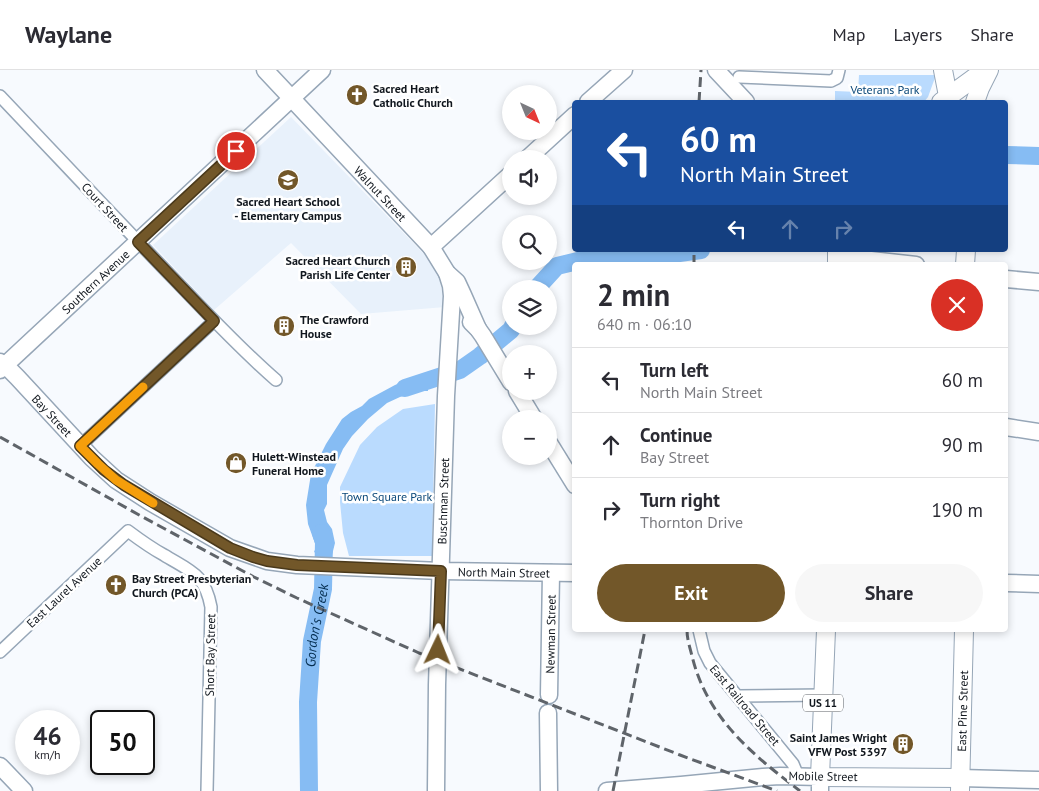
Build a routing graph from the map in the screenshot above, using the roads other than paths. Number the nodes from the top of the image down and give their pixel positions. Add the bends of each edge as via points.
1 (265, 70) edge
2 (322, 70) edge
3 (624, 70) edge
4 (716, 70) edge
5 (839, 70) edge
6 (944, 70) edge
7 (985, 70) edge
8 (989, 70) edge
9 (739, 74) edge
10 (956, 91) edge
11 (0, 96) edge
12 (292, 99) junction
13 (742, 99) edge
14 (590, 100) edge
15 (976, 100) edge
16 (572, 118) edge
17 (537, 150) edge
18 (502, 182) edge
19 (138, 242) junction
20 (431, 247) junction
21 (837, 258) edge
22 (889, 262) edge
23 (447, 273) junction
24 (1008, 279) edge
25 (1039, 282) edge
26 (451, 320) junction
27 (214, 321) junction
28 (480, 333) junction
29 (1, 363) edge
30 (502, 367) edge
31 (276, 380) dead end
32 (1008, 427) edge
33 (1039, 432) edge
34 (80, 446) junction
35 (557, 456) edge
36 (572, 479) edge
37 (128, 531) joint
38 (314, 566) joint
39 (441, 571) junction
40 (551, 573) junction
41 (572, 574) edge
42 (1008, 583) edge
43 (1039, 584) edge
44 (700, 632) edge
45 (826, 632) edge
46 (964, 632) edge
47 (0, 652) edge
48 (548, 695) dead end
49 (823, 695) junction
50 (738, 696) junction
51 (548, 713) dead end
52 (0, 766) edge
53 (798, 776) junction
54 (1039, 780) edge
55 (960, 784) edge
56 (823, 786) edge
57 (24, 791) edge
58 (207, 791) edge
59 (436, 791) edge
60 (549, 791) edge
61 (607, 791) edge

1 - 12 street, Walnut Street
2 - 12 street, Southern Avenue
3 - 14 street
4 - 13 street
5 - 9 street via 837,78 830,80
6 - 10 main road
7 - 10 main road
8 - 15 main road
9 - 13 street
11 - 19 street, Court Street
12 - 19 street, Southern Avenue
12 - 20 street, Walnut Street
16 - 17 street
18 - 20 street
19 - 27 street, Court Street
19 - 29 street, Southern Avenue
20 - 23 street, Walnut Street
21 - 22 street
23 - 26 street, Buschman Street via 452,296
23 - 28 street, Walnut Street via 463,294
24 - 25 street
26 - 28 street via 464,319
26 - 39 street, Buschman Street
27 - 31 street, Court Street
27 - 34 street
28 - 30 street, Walnut Street
29 - 34 street, Bay Street
32 - 33 street
34 - 38 street, Bay Street via 116,480 230,548 267,561
35 - 36 street
37 - 47 street, East Laurel Avenue
37 - 58 street, Short Bay Street via 189,569 208,592 212,607
38 - 39 street, North Main Street
39 - 40 street, North Main Street
39 - 59 street, Buschman Street
40 - 41 street, North Main Street
40 - 48 street, Newman Street
42 - 43 street
44 - 50 street, East Railroad Street via 707,659
45 - 49 main road, US 11
46 - 55 main road, East Pine Street
49 - 50 street
49 - 56 main road, US 11
50 - 53 street, East Railroad Street via 793,764
51 - 60 street
52 - 57 street
53 - 56 street, Mobile Street
53 - 61 street, Mobile Street
54 - 55 street, Mobile Street
55 - 56 main road, Mobile Street via 850,777

